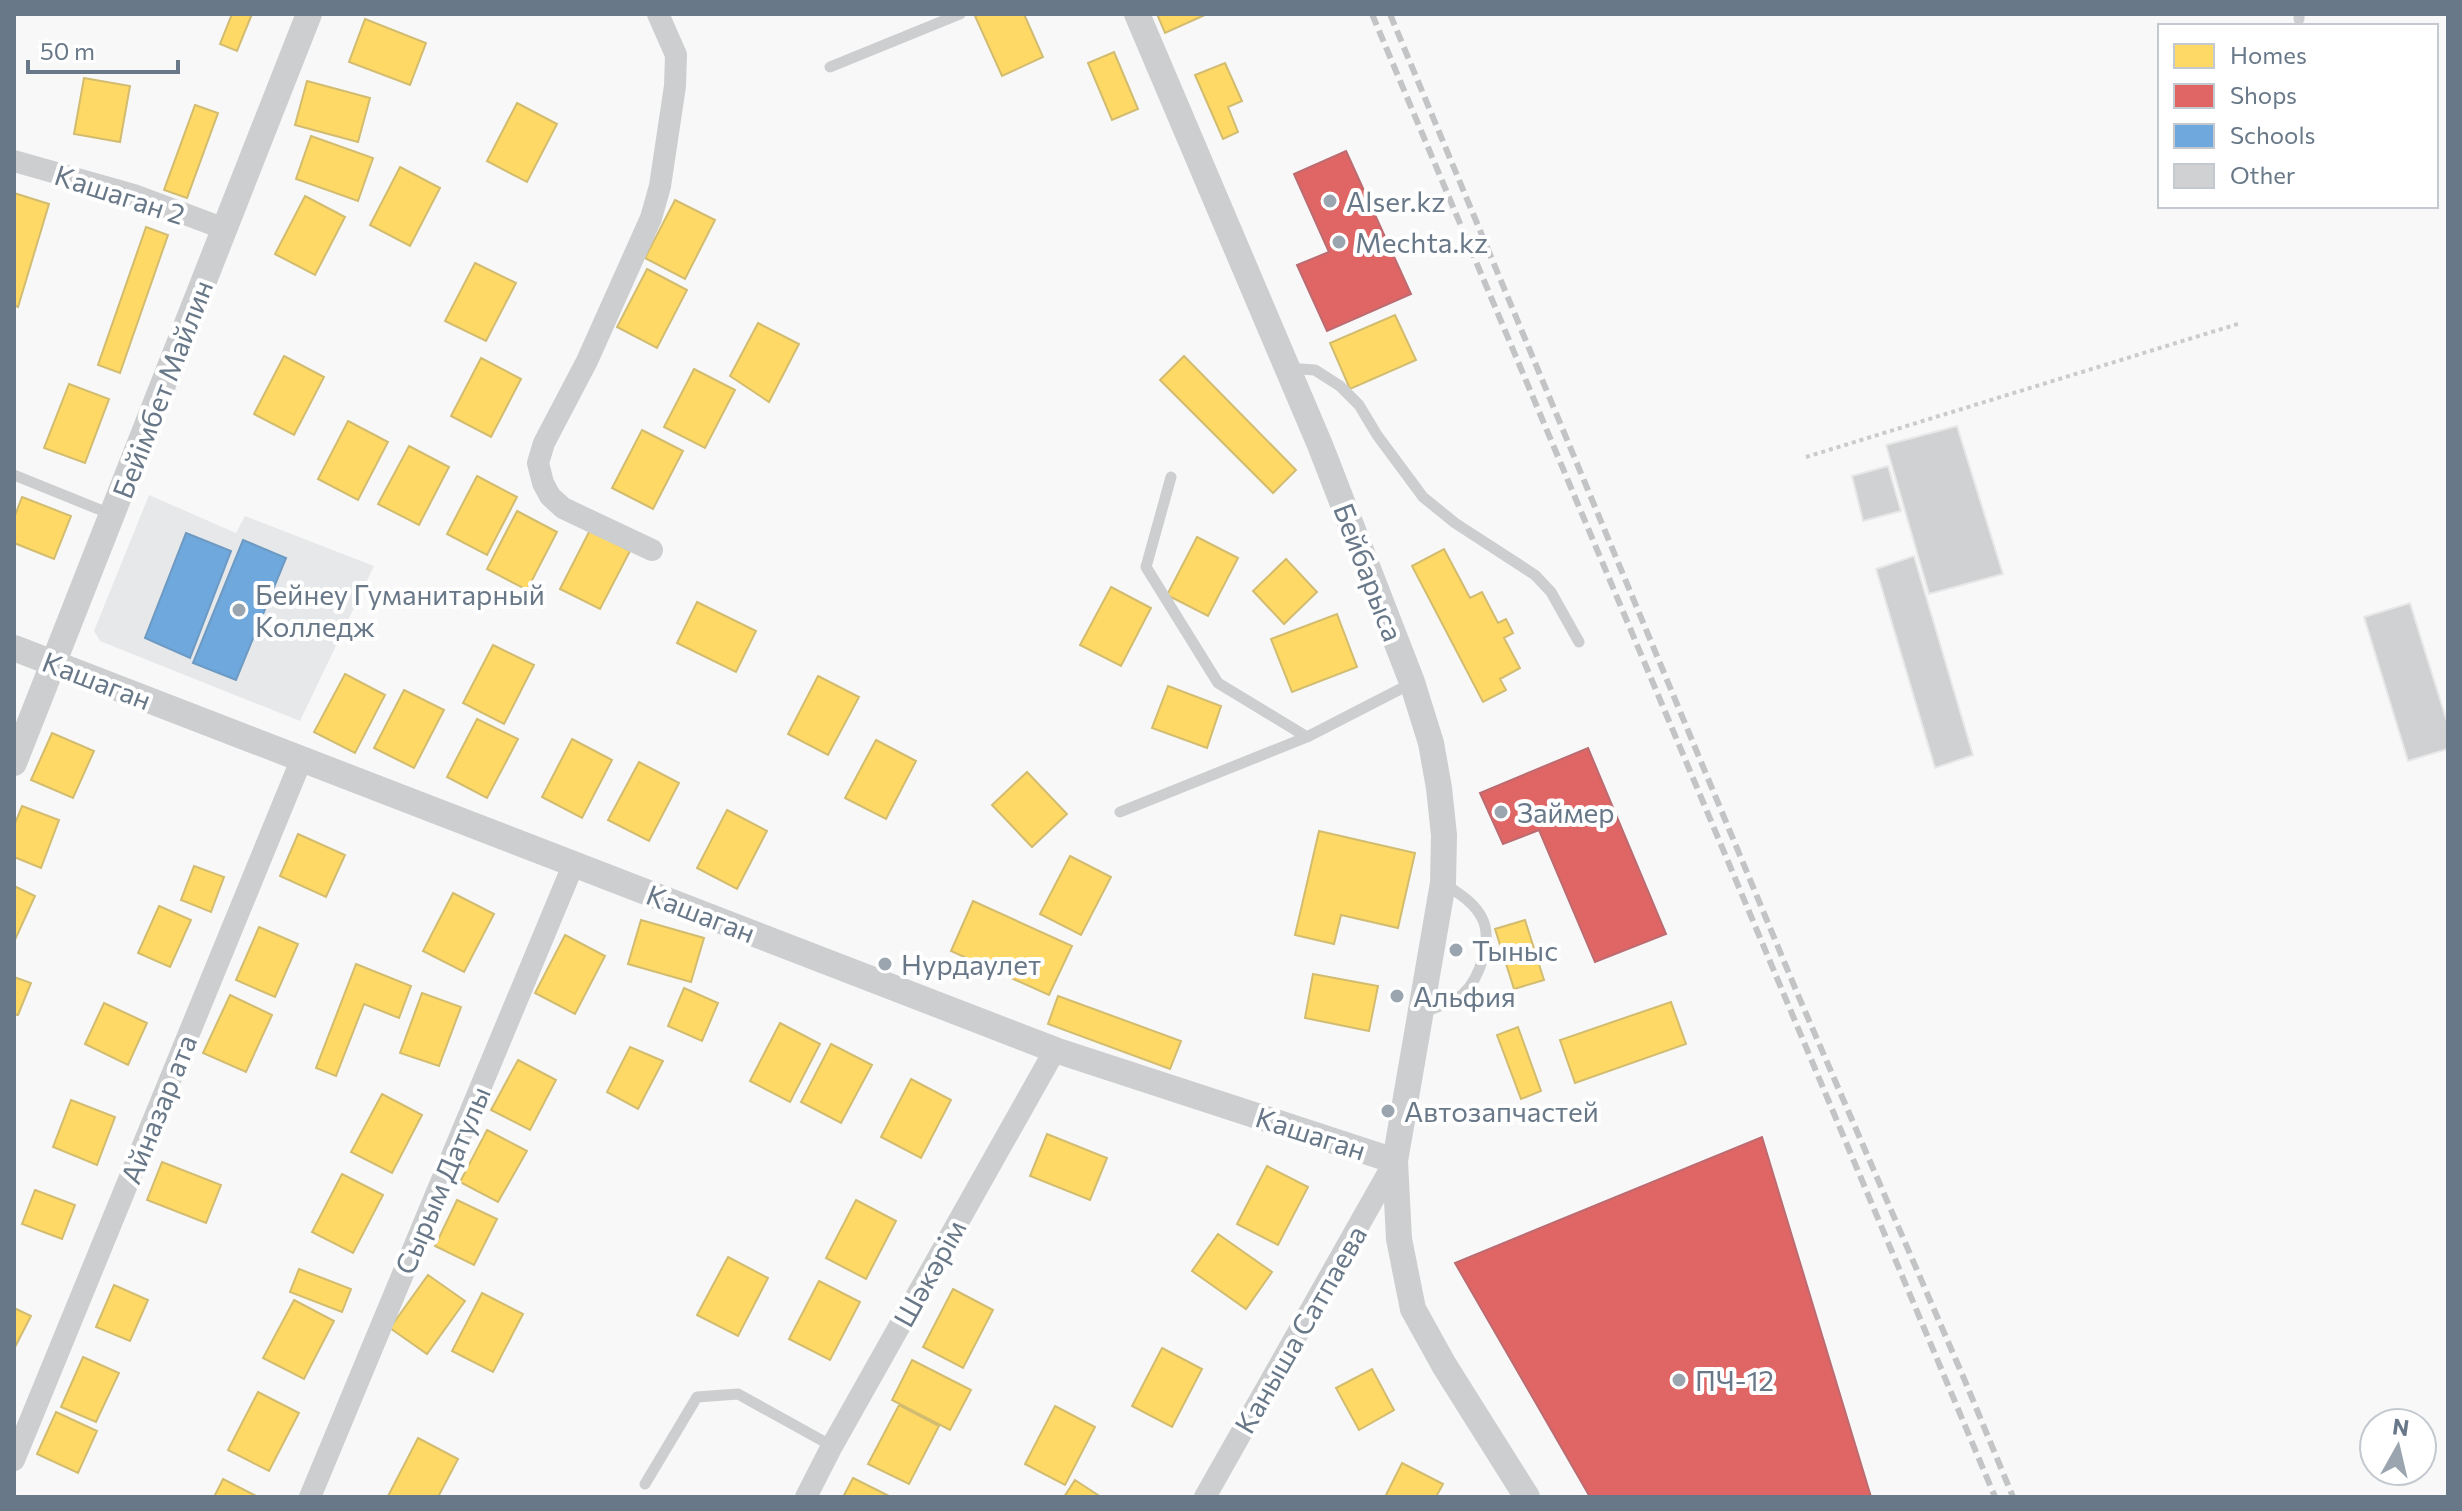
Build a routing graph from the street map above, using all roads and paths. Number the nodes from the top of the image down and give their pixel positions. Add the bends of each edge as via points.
1 (309, 14) edge
2 (658, 14) edge
3 (960, 14) edge
4 (1137, 14) edge
5 (830, 67) dead end
6 (14, 161) edge
7 (225, 229) junction
8 (2241, 323) dead end
9 (1287, 367) junction
10 (1806, 457) dead end
11 (14, 475) edge
12 (1171, 477) dead end
13 (113, 515) junction
14 (652, 550) dead end
15 (1579, 642) dead end
16 (14, 648) edge
17 (55, 663) junction
18 (1412, 682) junction
19 (1307, 737) junction
20 (302, 758) junction
21 (14, 763) edge
22 (1120, 812) dead end
23 (574, 863) junction
24 (1443, 883) junction
25 (1422, 1013) junction
26 (1055, 1050) junction
27 (1395, 1161) junction
28 (832, 1446) junction
29 (14, 1460) edge
30 (645, 1484) dead end
31 (310, 1497) edge
32 (806, 1497) edge
33 (1205, 1497) edge
34 (1527, 1497) edge

1 - 7 street, Бейімбет Майлин
2 - 14 street via 676,55 660,186 651,218 538,463 550,496 563,508
3 - 5 lane
4 - 9 street, Бейбарыса
6 - 7 street, Кашаган 2 via 134,195
7 - 13 street, Бейімбет Майлин
8 - 10 path
9 - 15 lane via 1315,370 1340,386 1423,497 1535,575 1551,592
9 - 18 street, Бейбарыса
11 - 13 lane
12 - 19 lane via 1146,567 1218,683
13 - 17 street, Бейімбет Майлин
16 - 17 street, Кашаган
17 - 20 street, Кашаган
17 - 21 street, Бейімбет Майлин
18 - 19 lane
18 - 24 street, Бейбарыса via 1439,788
19 - 22 lane
20 - 23 street, Кашаган
20 - 29 street, Айназар ата
23 - 26 street, Кашаган
23 - 31 street, Сырым Датулы
24 - 25 street, Бейбарыса
24 - 25 lane via 1472,903 1484,920 1485,949 1476,980 1461,996
25 - 27 street, Бейбарыса
26 - 27 street, Кашаган
26 - 28 street, Шәкәрім
27 - 33 street, Каныша Сатпаева
27 - 34 street, Бейбарыса via 1399,1239 1413,1309
28 - 30 lane via 738,1394 697,1397
28 - 32 street, Шәкәрім

